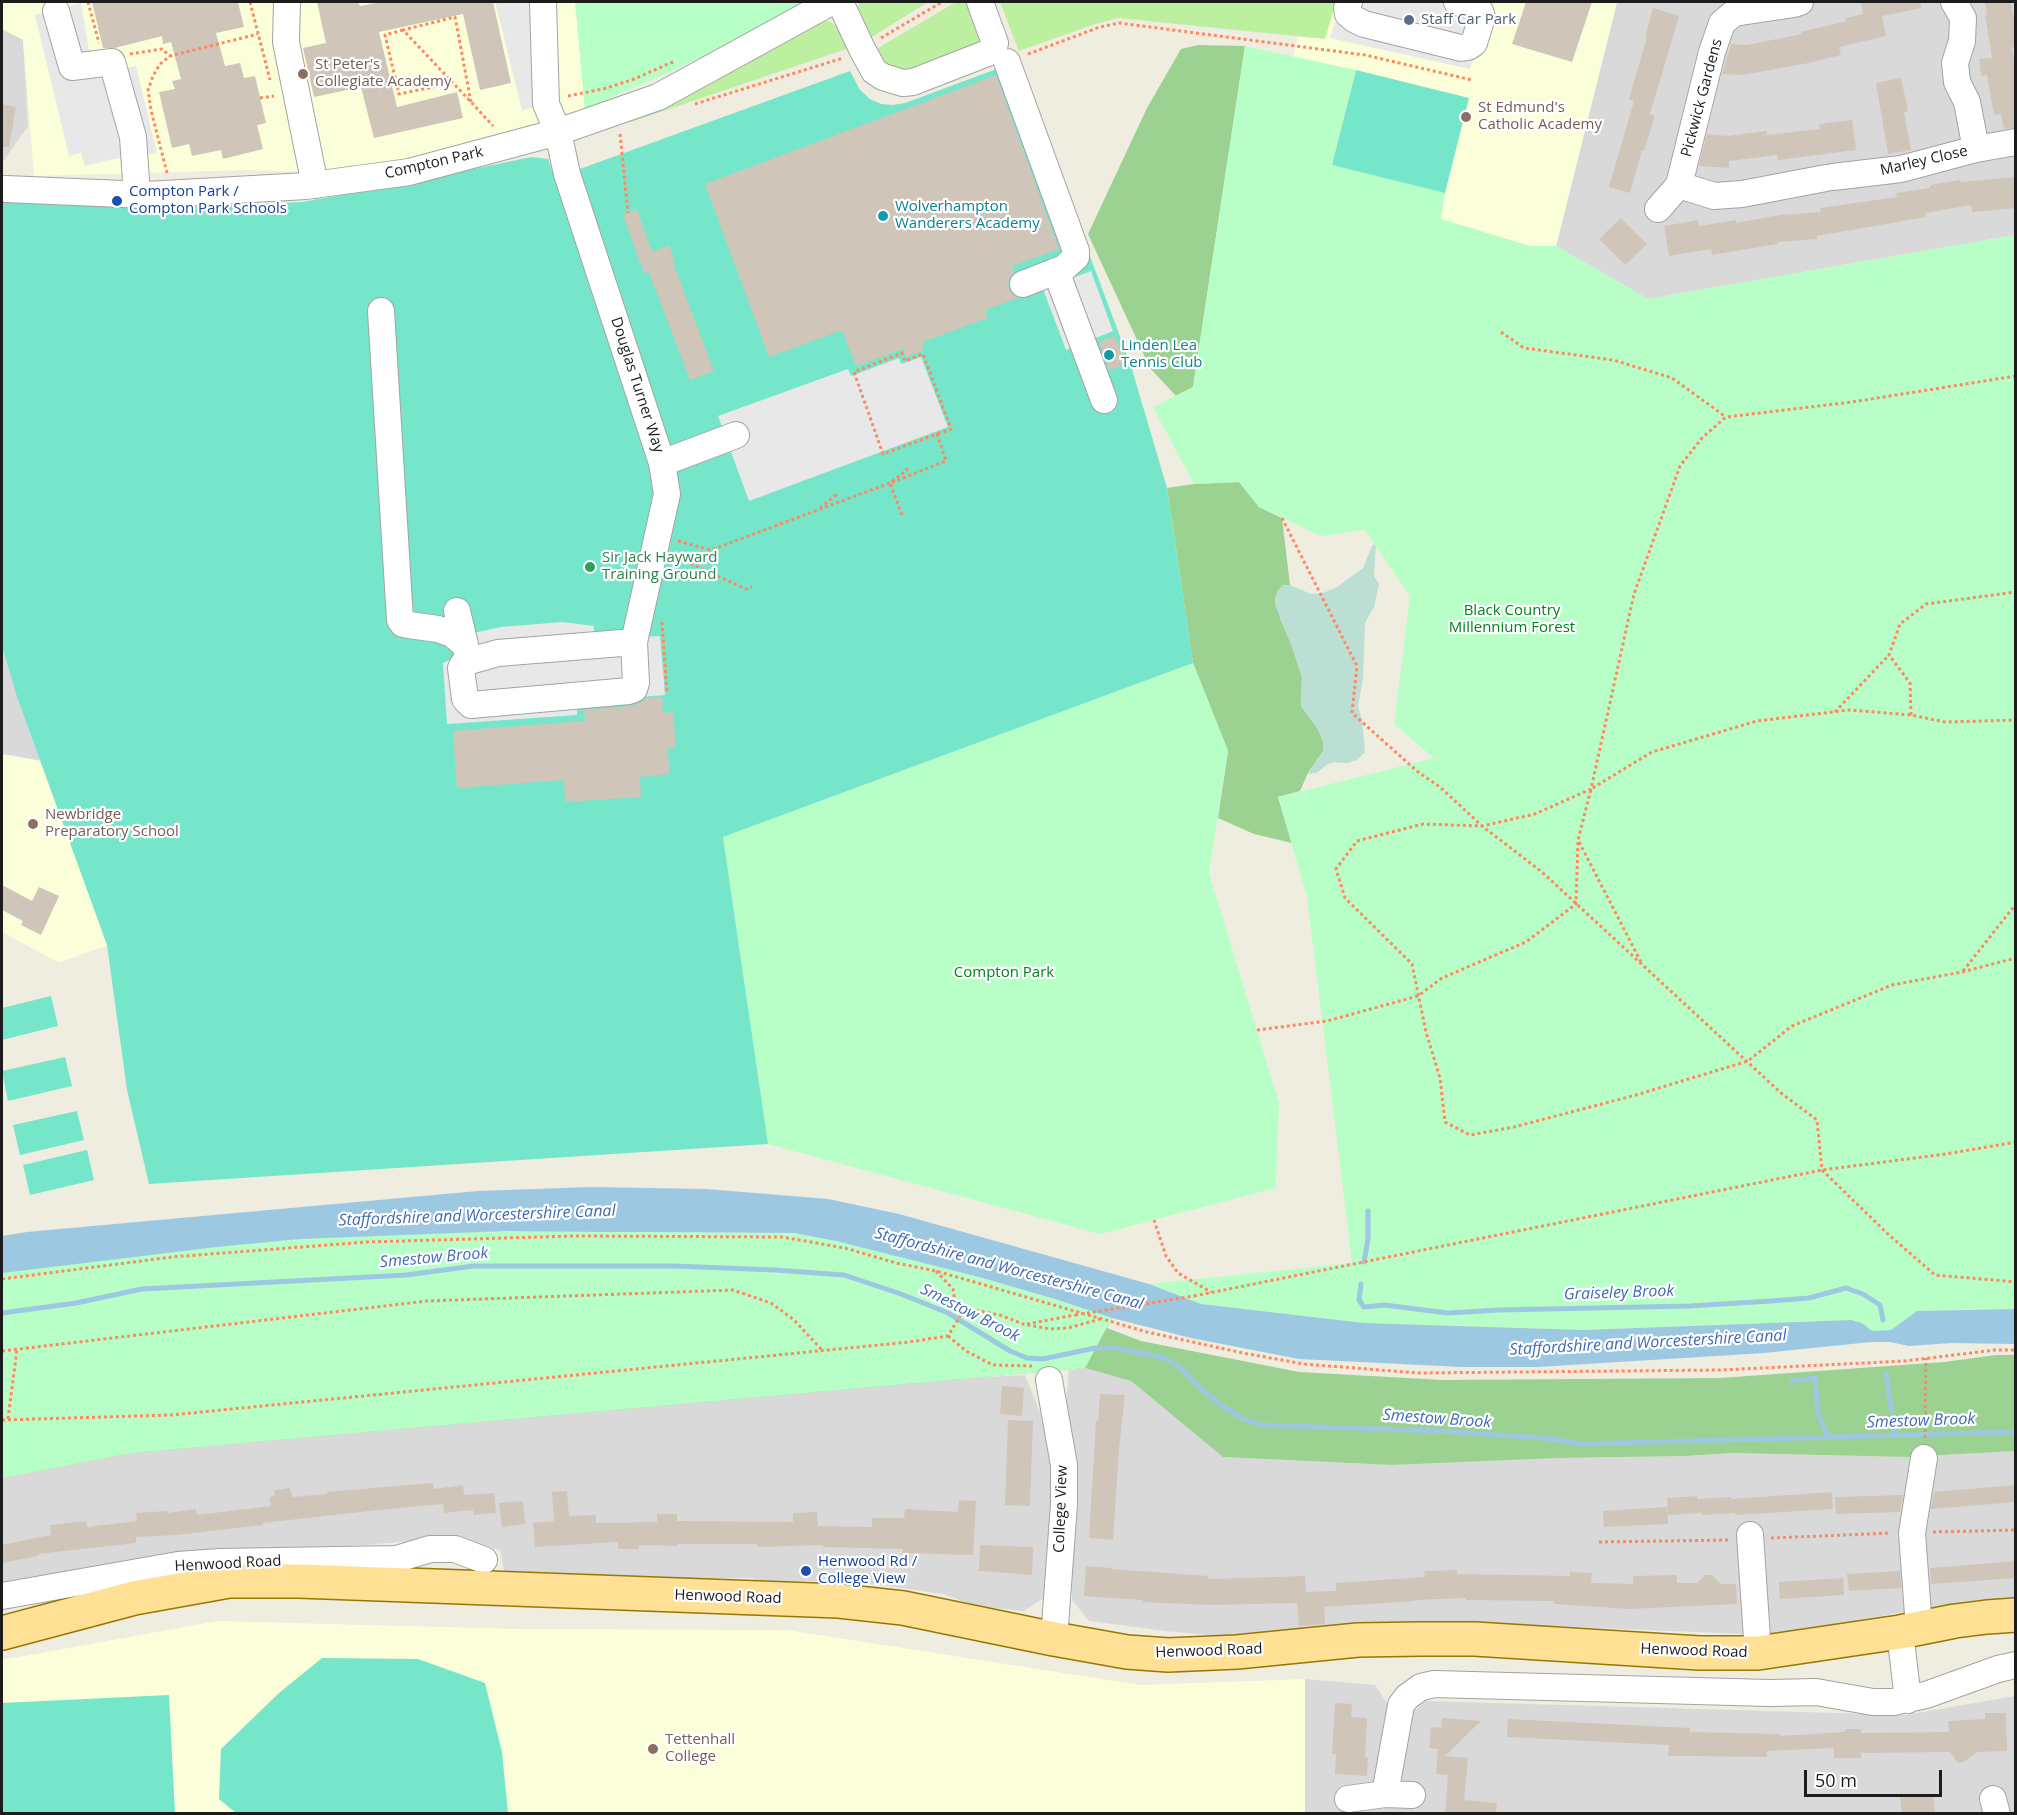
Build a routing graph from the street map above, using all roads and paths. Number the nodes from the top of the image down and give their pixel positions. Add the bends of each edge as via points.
1 (287, 2) edge
2 (543, 2) edge
3 (831, 2) edge
4 (840, 2) edge
5 (942, 2) edge
6 (980, 2) edge
7 (1349, 2) edge
8 (1457, 2) edge
9 (1800, 2) edge
10 (1954, 2) edge
11 (56, 11) dead end
12 (403, 30) junction
13 (258, 34) dead end
14 (873, 44) dead end
15 (679, 59) dead end
16 (838, 60) dead end
17 (1007, 62) joint
18 (1472, 80) dead end
19 (452, 82) junction
20 (274, 96) dead end
21 (260, 98) dead end
22 (471, 102) junction
23 (688, 106) dead end
24 (558, 132) junction
25 (620, 132) dead end
26 (2016, 142) edge
27 (511, 145) junction
28 (1976, 149) junction
29 (315, 184) junction
30 (1679, 185) junction
31 (6, 189) dead end
32 (168, 194) junction
33 (137, 195) junction
34 (1658, 209) dead end
35 (628, 213) dead end
36 (1056, 271) junction
37 (1023, 284) dead end
38 (381, 310) dead end
39 (1501, 332) dead end
40 (2016, 376) edge
41 (1104, 400) dead end
42 (1726, 417) junction
43 (937, 434) junction
44 (736, 435) dead end
45 (662, 463) junction
46 (905, 466) dead end
47 (890, 483) junction
48 (835, 493) dead end
49 (816, 511) junction
50 (902, 515) dead end
51 (1282, 518) dead end
52 (668, 538) dead end
53 (673, 556) dead end
54 (752, 587) dead end
55 (2016, 592) edge
56 (457, 611) dead end
57 (662, 612) dead end
58 (634, 642) junction
59 (466, 652) junction
60 (1889, 655) junction
61 (667, 693) dead end
62 (1835, 712) junction
63 (1911, 715) junction
64 (2016, 720) edge
65 (1591, 789) junction
66 (1482, 826) junction
67 (1578, 840) junction
68 (1576, 904) junction
69 (2016, 904) edge
70 (2016, 958) edge
71 (1643, 965) junction
72 (1962, 972) junction
73 (1418, 996) junction
74 (1257, 1030) dead end
75 (1748, 1061) junction
76 (2016, 1142) edge
77 (1822, 1170) junction
78 (1154, 1220) dead end
79 (936, 1271) junction
80 (2, 1279) edge
81 (2016, 1282) edge
82 (1213, 1293) junction
83 (965, 1308) junction
84 (1102, 1319) junction
85 (1023, 1324) junction
86 (948, 1336) junction
87 (17, 1349) junction
88 (2016, 1350) edge
89 (2, 1351) edge
90 (823, 1351) junction
91 (1926, 1358) junction
92 (1049, 1380) joint
93 (2, 1420) edge
94 (8, 1420) junction
95 (1925, 1423) dead end
96 (1924, 1458) dead end
97 (2016, 1530) edge
98 (1912, 1533) junction
99 (1750, 1537) junction
100 (1599, 1542) dead end
101 (455, 1549) junction
102 (484, 1560) dead end
103 (448, 1586) junction
104 (2, 1596) edge
105 (2016, 1616) edge
106 (1910, 1630) junction
107 (2, 1633) edge
108 (1054, 1640) junction
109 (1758, 1653) junction
110 (2016, 1665) edge
111 (1908, 1700) junction
112 (1386, 1794) junction
113 (1412, 1794) dead end
114 (1348, 1799) dead end
115 (2000, 1809) edge
116 (2016, 1812) edge

1 - 29 street via 286,42
2 - 24 street, Douglas Turner Way via 546,104
3 - 24 street, Compton Park via 658,97
4 - 6 street via 874,71 903,83 994,48
5 - 14 path
7 - 8 street via 1348,14 1364,24 1468,47 1474,43 1482,17 1474,6
9 - 30 street, Pickwick Gardens via 1734,13 1722,23
10 - 28 street via 1963,18 1962,41 1955,63 1957,82 1967,102
11 - 33 street via 72,67 112,62 133,137
12 - 19 path
12 - 19 path via 385,35 399,94
12 - 22 path via 455,17
13 - 32 path via 170,56 153,75 148,90 167,172
15 - 24 path via 608,88 558,97
16 - 23 path
17 - 18 path via 1119,23 1365,55
17 - 36 street via 1076,251 1072,262
19 - 22 path
20 - 21 path
22 - 27 path
24 - 27 street, Compton Park
24 - 45 street, Douglas Turner Way via 567,174
25 - 35 path
26 - 28 street, Marley Close
27 - 29 street, Compton Park via 410,172
28 - 30 street, Marley Close via 1901,169 1742,194 1714,196
29 - 32 street, Compton Park
30 - 34 street
31 - 33 street, Compton Park
32 - 33 street, Compton Park
36 - 37 street
36 - 41 street
38 - 59 street via 387,552 400,620 403,624 452,634
39 - 42 path via 1524,348 1613,360 1672,378
40 - 42 path
42 - 65 path via 1702,438 1680,466 1634,594
43 - 43 path via 883,454 854,372 902,353 905,361 923,354 951,429
43 - 47 path via 946,461
44 - 45 street
45 - 58 street, Douglas Turner Way via 665,505
46 - 47 path via 907,470
47 - 49 path
47 - 50 path
48 - 49 path
49 - 52 path via 711,550
51 - 66 path via 1357,666 1352,713
53 - 54 path via 746,589
55 - 60 path via 1926,604 1900,624
56 - 59 street
57 - 61 path
58 - 59 street
58 - 59 street, Douglas Turner Way via 636,683 629,691 471,705 465,699 461,668
60 - 62 path
60 - 63 path via 1910,683
62 - 63 path
62 - 65 path via 1757,722 1652,752
63 - 64 path via 1945,722
65 - 66 path via 1535,814
65 - 67 path
66 - 68 path
66 - 73 path via 1422,824 1357,841 1336,869 1345,898 1412,964
67 - 68 path
67 - 71 path
68 - 71 path
68 - 73 path via 1526,942 1442,978
69 - 72 path
70 - 72 path
71 - 75 path
72 - 75 path via 1892,984 1792,1026
73 - 74 path via 1327,1022
73 - 75 path via 1440,1078 1445,1122 1470,1135 1636,1095
75 - 77 path via 1817,1120
76 - 77 path
77 - 81 path via 1935,1275
77 - 82 path
78 - 82 path via 1166,1256 1178,1273
79 - 80 path via 782,1237 574,1236 294,1246
79 - 83 path via 953,1289 955,1301
79 - 84 path
82 - 85 path, bridge
83 - 85 path
83 - 86 path
84 - 85 path via 1068,1328
84 - 91 path via 1304,1364 1418,1373 1721,1370
86 - 90 path
86 - 92 path via 993,1365 1032,1365
87 - 89 path
87 - 90 path via 427,1301 733,1290 771,1303 793,1319
87 - 94 path
88 - 91 path
90 - 94 path via 171,1415
91 - 95 path
92 - 108 street, College View via 1064,1465
93 - 94 path
96 - 98 street
97 - 98 path
98 - 99 path
98 - 106 street
99 - 100 path
99 - 109 street
101 - 102 street, Henwood Road
101 - 103 street
101 - 104 street, Henwood Road via 430,1549 398,1559 178,1565
103 - 107 main road, Henwood Road via 229,1581 134,1598
103 - 108 main road, Henwood Road via 839,1601 903,1608
105 - 106 main road, Henwood Road
106 - 109 main road, Henwood Road
106 - 111 street
108 - 109 main road, Henwood Road via 1168,1655 1420,1639
110 - 111 street
111 - 112 street via 1873,1702 1816,1692 1434,1684 1421,1687 1401,1705
112 - 113 street
112 - 114 street
115 - 116 street

